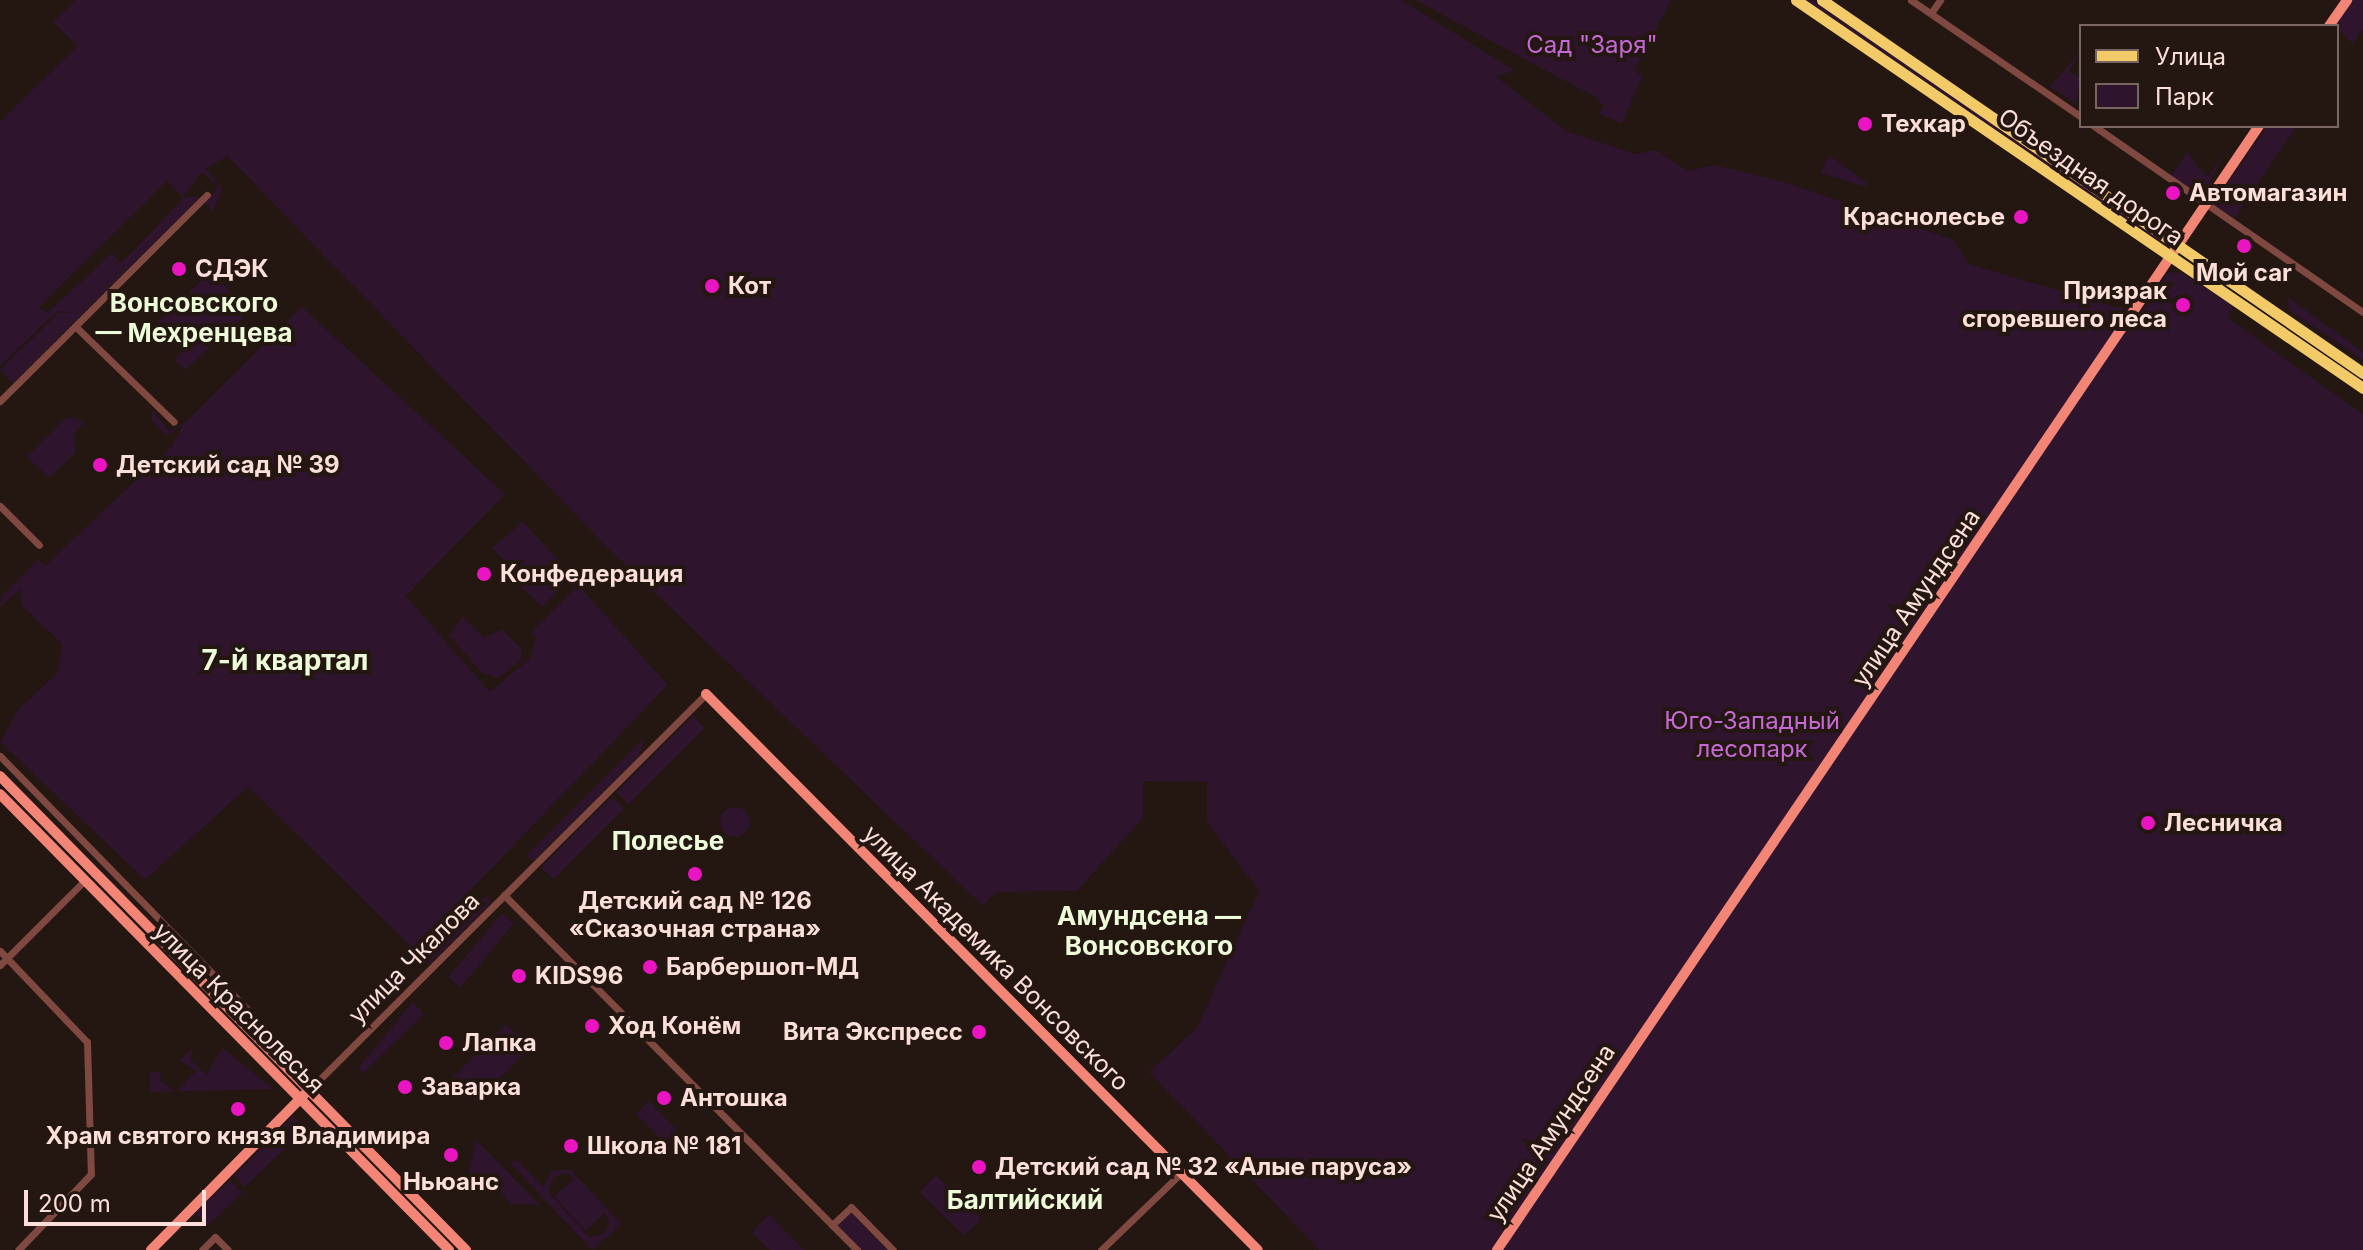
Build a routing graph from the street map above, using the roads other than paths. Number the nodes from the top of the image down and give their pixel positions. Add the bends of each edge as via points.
1 (1796, 0) edge
2 (1822, 0) edge
3 (1911, 0) edge
4 (1940, 0) edge
5 (2347, 0) edge
6 (1931, 13) junction
7 (2330, 24) edge
8 (2079, 116) edge
9 (2097, 128) edge
10 (2258, 128) edge
11 (207, 195) dead end
12 (2206, 204) junction
13 (2179, 245) junction
14 (2170, 259) junction
15 (2363, 312) edge
16 (76, 327) junction
17 (2363, 373) edge
18 (2363, 388) edge
19 (0, 401) edge
20 (174, 422) dead end
21 (0, 506) edge
22 (39, 545) dead end
23 (706, 694) joint
24 (0, 756) edge
25 (0, 776) edge
26 (0, 794) edge
27 (85, 880) junction
28 (504, 895) junction
29 (0, 951) edge
30 (7, 958) junction
31 (0, 965) edge
32 (260, 1041) junction
33 (309, 1090) junction
34 (301, 1099) junction
35 (1181, 1173) junction
36 (832, 1225) junction
37 (18, 1250) edge
38 (151, 1250) edge
39 (202, 1250) edge
40 (228, 1250) edge
41 (449, 1250) edge
42 (466, 1250) edge
43 (857, 1250) edge
44 (893, 1250) edge
45 (1101, 1250) edge
46 (1258, 1250) edge
47 (1497, 1250) edge

1 - 14 main road, Объездная дорога
2 - 13 main road, Объездная дорога
3 - 6 street
4 - 6 street
5 - 7 street
6 - 8 street
9 - 12 street
10 - 12 street, улица Амундсена
11 - 16 street
12 - 13 street, улица Амундсена
12 - 15 street
13 - 14 street, улица Амундсена
13 - 17 main road, Объездная дорога
14 - 18 main road, Объездная дорога
14 - 47 street, улица Амундсена
16 - 19 street
16 - 20 street
21 - 22 street
23 - 28 street, улица Чкалова
23 - 35 street, улица Академика Вонсовского
24 - 32 street, улица Краснолесья via 257,1019
25 - 32 street, улица Краснолесья
26 - 27 street, улица Краснолесья
27 - 30 street
27 - 34 street, улица Краснолесья
28 - 33 street, улица Чкалова
28 - 36 street
29 - 30 street
30 - 31 street
30 - 37 street via 87,1042 91,1174
32 - 33 street, улица Краснолесья
33 - 34 street, улица Чкалова
33 - 42 street, улица Краснолесья
34 - 38 street, улица Чкалова
34 - 41 street, улица Краснолесья
35 - 45 street
35 - 46 street, улица Академика Вонсовского
36 - 43 street
36 - 44 street via 851,1207
39 - 40 street via 215,1237

